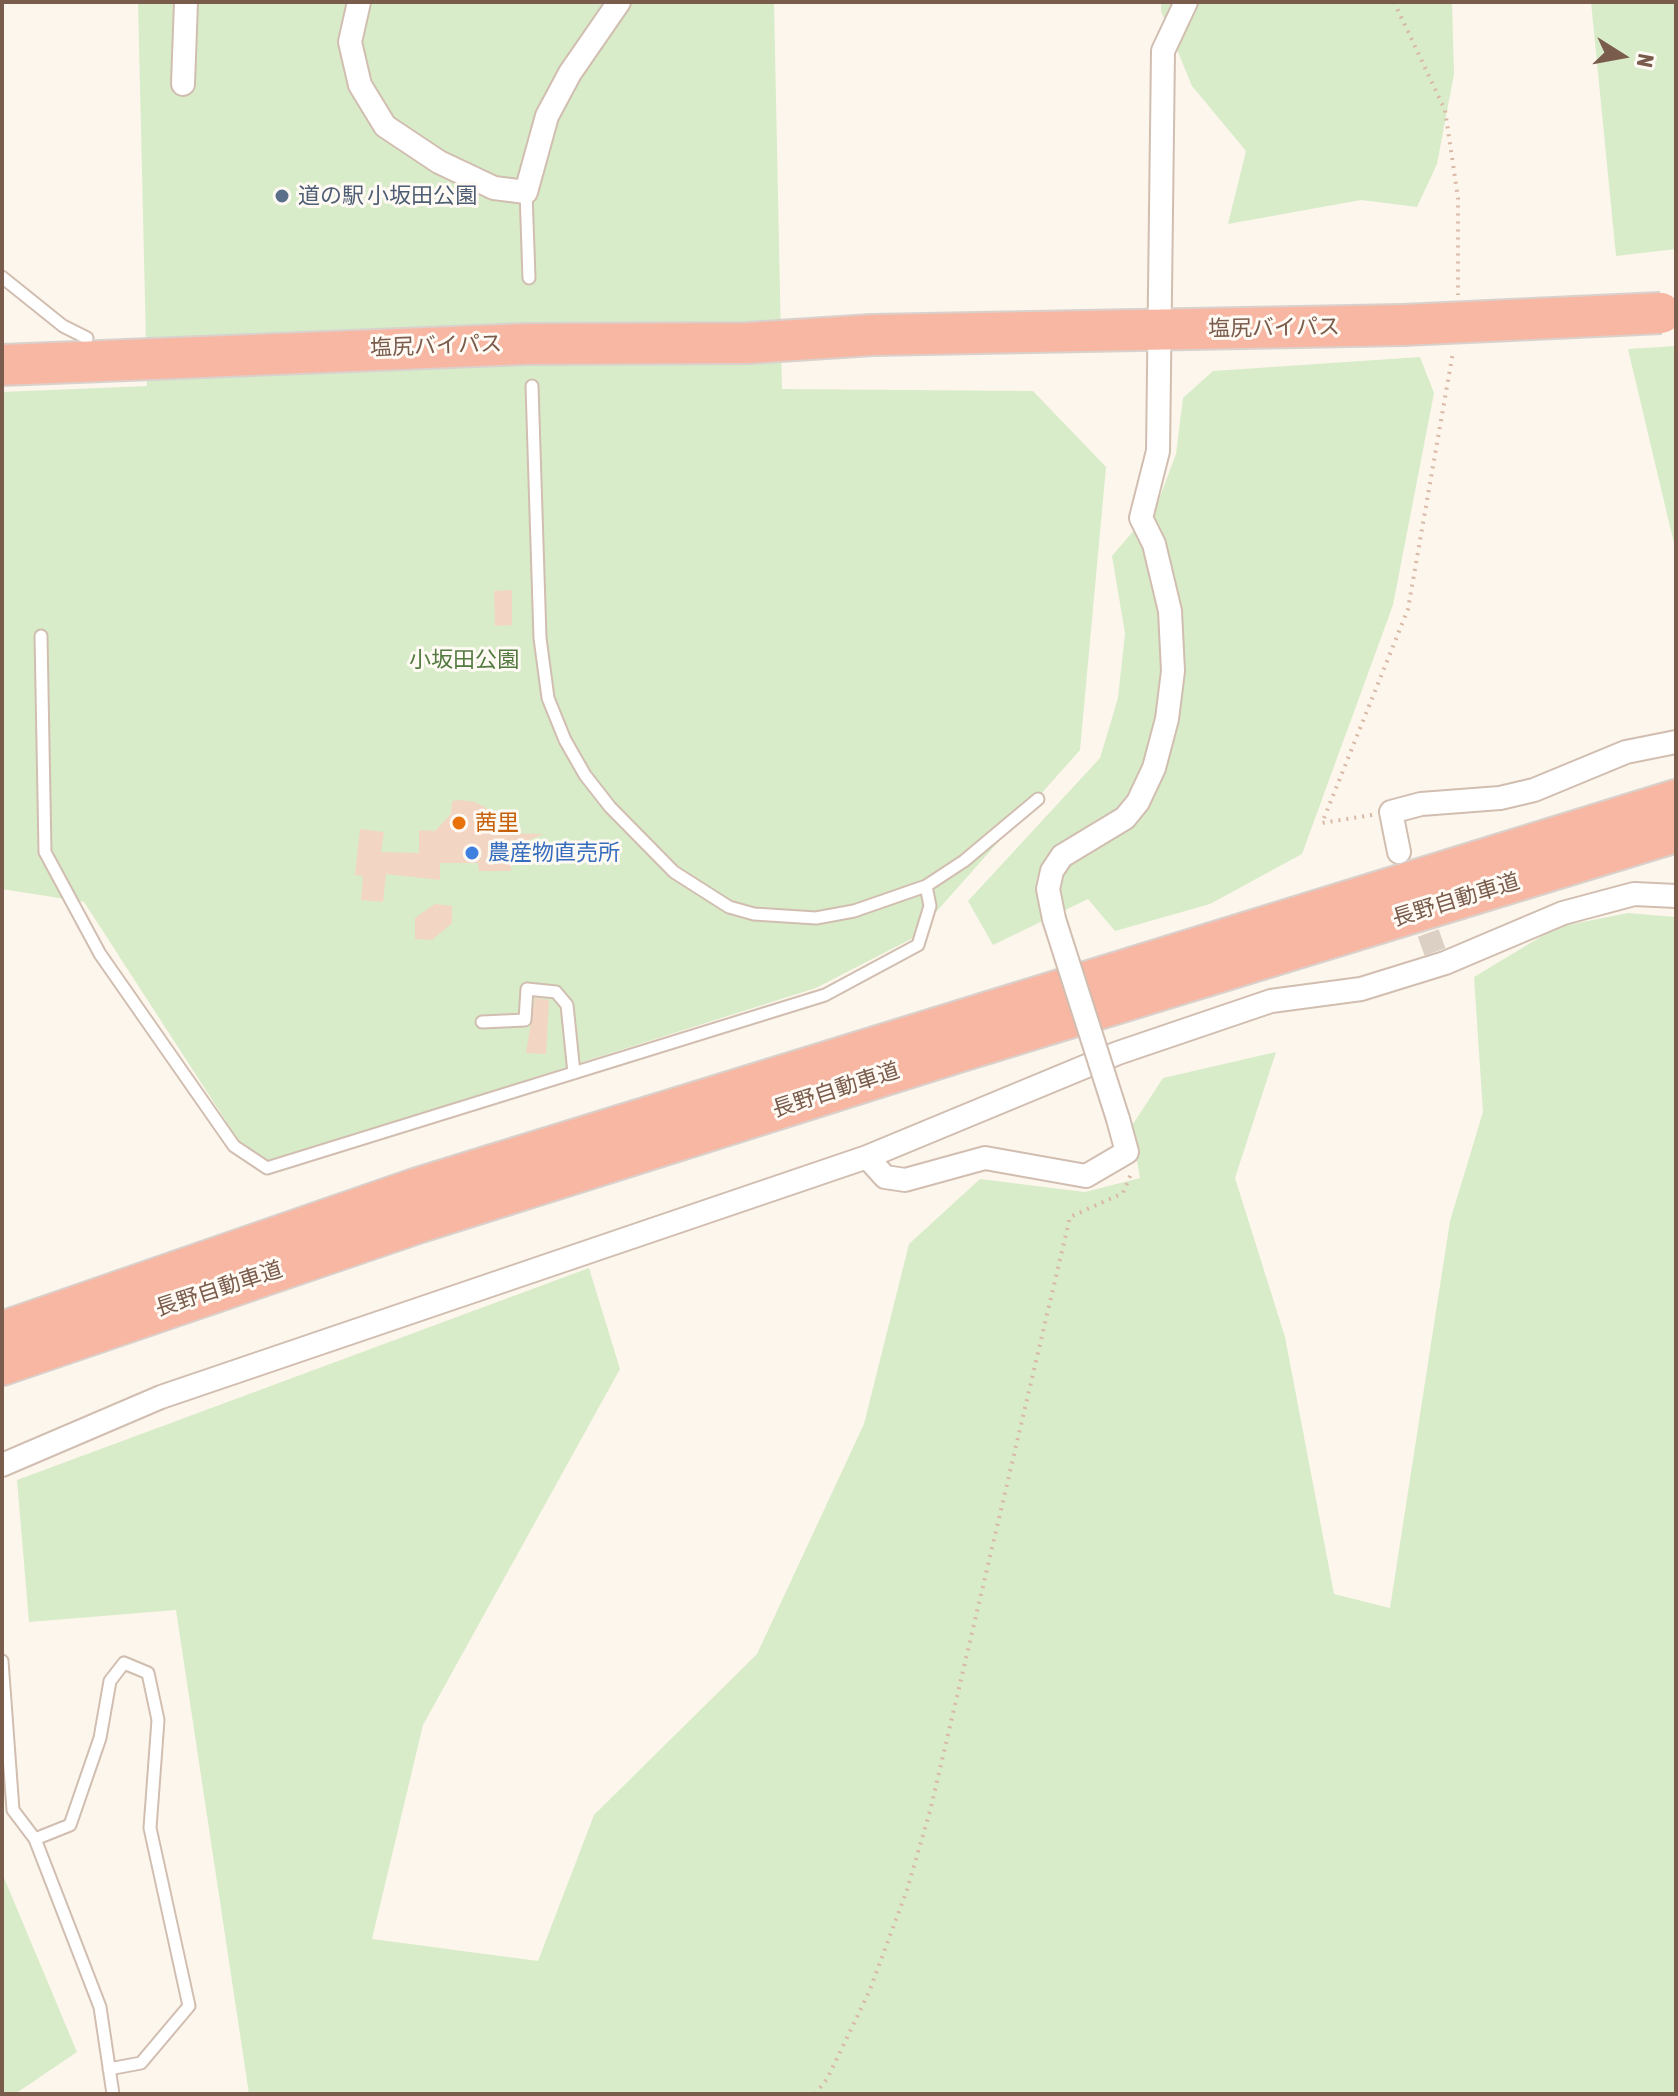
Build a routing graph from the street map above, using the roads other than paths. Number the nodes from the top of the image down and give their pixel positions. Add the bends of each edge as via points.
1 (186, 2) edge
2 (359, 2) edge
3 (619, 2) edge
4 (1186, 2) edge
5 (183, 84) dead end
6 (526, 192) junction
7 (2, 277) edge
8 (529, 278) dead end
9 (1669, 313) edge
10 (1159, 331) junction
11 (872, 335) junction
12 (87, 338) junction
13 (2, 342) edge
14 (2, 365) edge
15 (532, 386) dead end
16 (41, 636) dead end
17 (1676, 742) edge
18 (1038, 799) dead end
19 (1676, 800) edge
20 (1676, 832) edge
21 (1399, 852) dead end
22 (926, 886) junction
23 (1676, 896) edge
24 (482, 1022) dead end
25 (574, 1073) junction
26 (867, 1157) junction
27 (2, 1332) edge
28 (2, 1365) edge
29 (2, 1465) edge
30 (2, 1661) edge
31 (35, 1839) junction
32 (109, 2069) junction
33 (113, 2094) edge

1 - 5 street
2 - 6 street via 350,42 360,85 385,126 480,182
3 - 6 street via 547,116
4 - 10 street via 1163,51
6 - 8 lane
7 - 12 lane via 63,326
9 - 10 highway, 塩尻バイパス, bridge
10 - 11 highway, 塩尻バイパス
10 - 26 street, bridge via 1158,451 1141,518 1154,544 1170,611 1173,671 1167,719 1138,802 1125,818 1062,856 1048,889 1127,1152 1086,1176 985,1158 905,1180 885,1177
11 - 12 highway, 塩尻バイパス via 772,323
11 - 14 highway, 塩尻バイパス via 748,343 315,350 288,356
12 - 13 highway, 塩尻バイパス
15 - 22 lane via 540,638 548,698 565,740 610,807 674,872 729,907 754,914 816,918
16 - 25 lane via 45,852 100,954 234,1146 267,1168
17 - 21 street via 1626,752 1534,790 1391,812
18 - 22 lane
19 - 27 highway, 長野自動車道 via 418,1188
20 - 28 highway, 長野自動車道 via 420,1222
22 - 25 lane via 930,906 918,945 825,995
23 - 26 street via 1634,894 1563,913 1361,989 1271,1001 1118,1053
24 - 25 lane via 525,1020 527,989 556,992 567,1005
26 - 29 street via 161,1397
30 - 31 lane via 13,1810
31 - 32 lane via 100,2007
31 - 32 lane via 70,1825 100,1738 110,1681 124,1663 148,1673 158,1720 150,1828 189,2006 141,2063
32 - 33 lane

